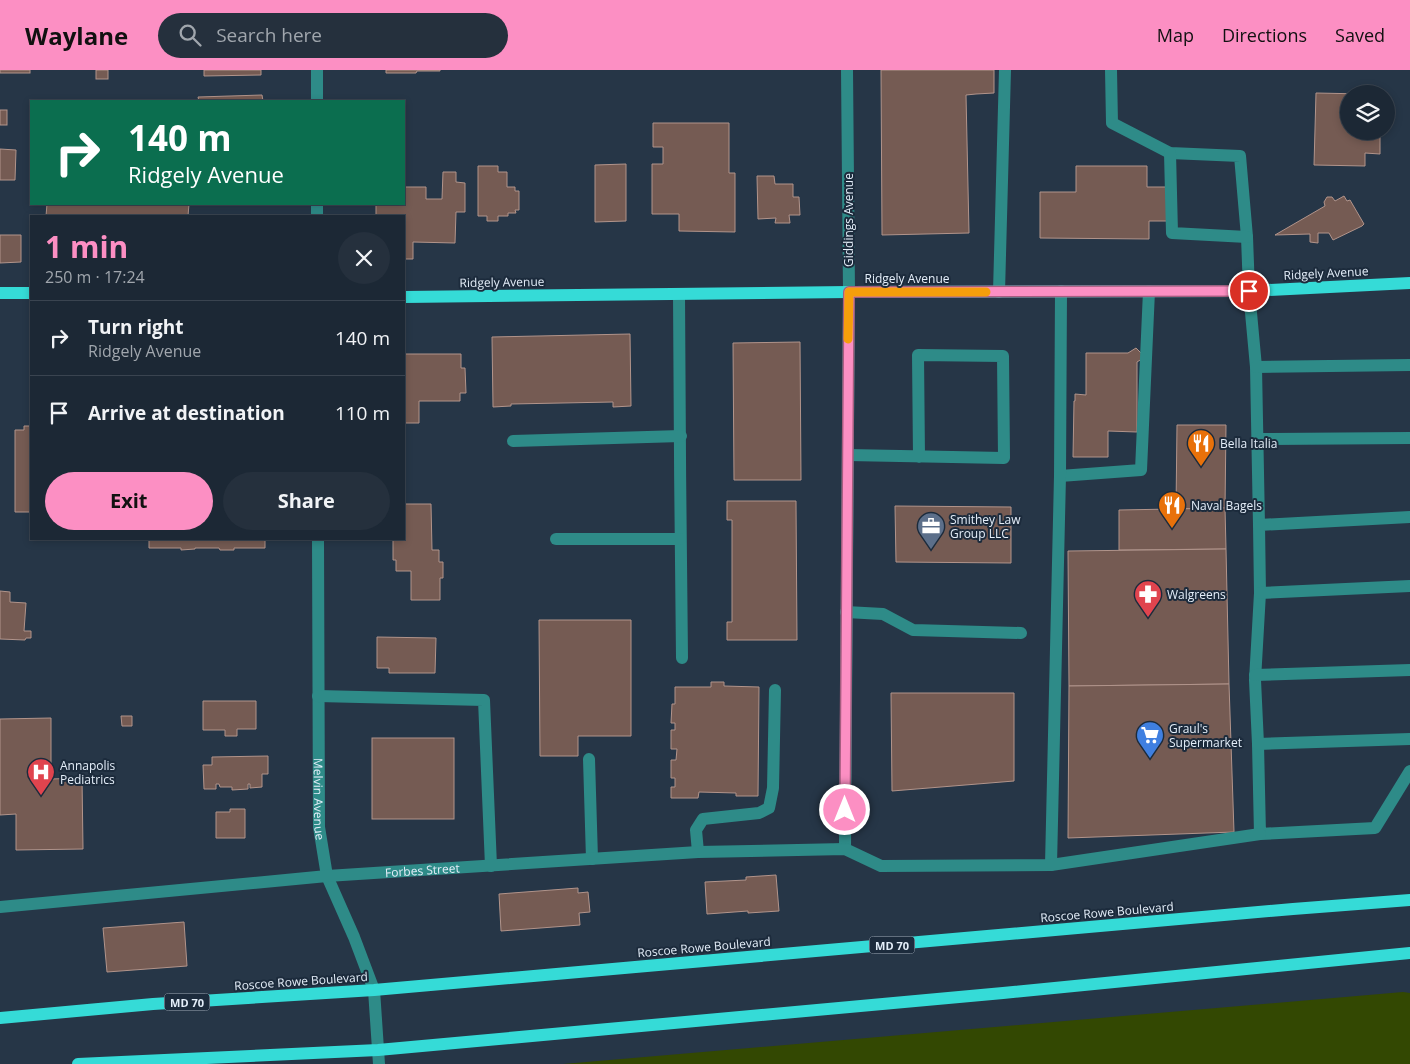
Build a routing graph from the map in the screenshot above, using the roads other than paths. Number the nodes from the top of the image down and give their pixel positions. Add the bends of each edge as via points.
1 (317, 70) edge
2 (847, 70) edge
3 (1005, 70) edge
4 (1111, 70) edge
5 (317, 100) edge
6 (1170, 153) junction
7 (1247, 237) junction
8 (1410, 283) edge
9 (1062, 291) junction
10 (1149, 291) junction
11 (1249, 291) junction
12 (0, 292) edge
13 (849, 292) junction
14 (999, 292) junction
15 (30, 293) edge
16 (679, 294) junction
17 (405, 297) edge
18 (1410, 364) edge
19 (1256, 367) junction
20 (681, 436) junction
21 (1410, 438) edge
22 (1258, 439) junction
23 (512, 441) dead end
24 (848, 455) junction
25 (919, 457) junction
26 (1060, 476) junction
27 (1410, 517) edge
28 (1259, 525) junction
29 (556, 539) dead end
30 (680, 539) junction
31 (318, 540) edge
32 (1410, 586) edge
33 (1260, 593) junction
34 (846, 612) junction
35 (1021, 633) dead end
36 (682, 658) dead end
37 (1410, 670) edge
38 (1255, 675) junction
39 (775, 690) dead end
40 (318, 696) junction
41 (1410, 739) edge
42 (1258, 744) junction
43 (589, 759) dead end
44 (1410, 771) edge
45 (1260, 834) junction
46 (845, 850) junction
47 (698, 852) junction
48 (592, 859) junction
49 (1051, 865) junction
50 (491, 866) junction
51 (327, 876) junction
52 (1410, 900) edge
53 (0, 907) edge
54 (1410, 953) edge
55 (374, 990) junction
56 (0, 1018) edge
57 (378, 1050) junction
58 (78, 1064) edge
59 (380, 1064) edge

1 - 5 street
2 - 13 street, Giddings Avenue
3 - 14 street
4 - 6 street via 1112,122
6 - 7 street via 1240,156
6 - 7 street via 1172,233
7 - 11 street
8 - 11 main road, Ridgely Avenue
9 - 10 main road, Ridgely Avenue
9 - 14 main road, Ridgely Avenue
9 - 26 street
10 - 11 main road, Ridgely Avenue
10 - 26 street via 1141,470
11 - 19 street
12 - 15 main road
13 - 14 main road, Ridgely Avenue
13 - 16 main road, Ridgely Avenue
13 - 24 street, Giddings Avenue
16 - 17 main road, Ridgely Avenue
16 - 20 street
18 - 19 street
19 - 22 street
20 - 23 street
20 - 30 street
21 - 22 street
22 - 28 street
24 - 25 street
24 - 34 street, Giddings Avenue
25 - 25 street via 1004,458 1004,356 918,355
26 - 49 street
27 - 28 street
28 - 33 street
29 - 30 street
30 - 36 street
31 - 40 street, Melvin Avenue
32 - 33 street
33 - 38 street
34 - 35 street via 883,614 913,630
34 - 46 street, Giddings Avenue
37 - 38 street
38 - 42 street
39 - 47 street via 769,808 759,813 702,819 696,830
40 - 50 street via 484,700
40 - 51 street, Melvin Avenue via 319,827
41 - 42 street
42 - 45 street
43 - 48 street
44 - 45 street via 1375,828
45 - 49 street
46 - 47 street, Forbes Street
46 - 49 street via 881,866
47 - 48 street, Forbes Street
48 - 50 street, Forbes Street
50 - 51 street, Forbes Street
51 - 53 street, Forbes Street
51 - 55 street, Melvin Avenue
52 - 55 main road, Roscoe Rowe Boulevard / MD 70
54 - 57 main road via 1002,994
55 - 56 main road, Roscoe Rowe Boulevard / MD 70 via 153,1004
55 - 57 street, Melvin Avenue
57 - 58 main road
57 - 59 street, Melvin Avenue

